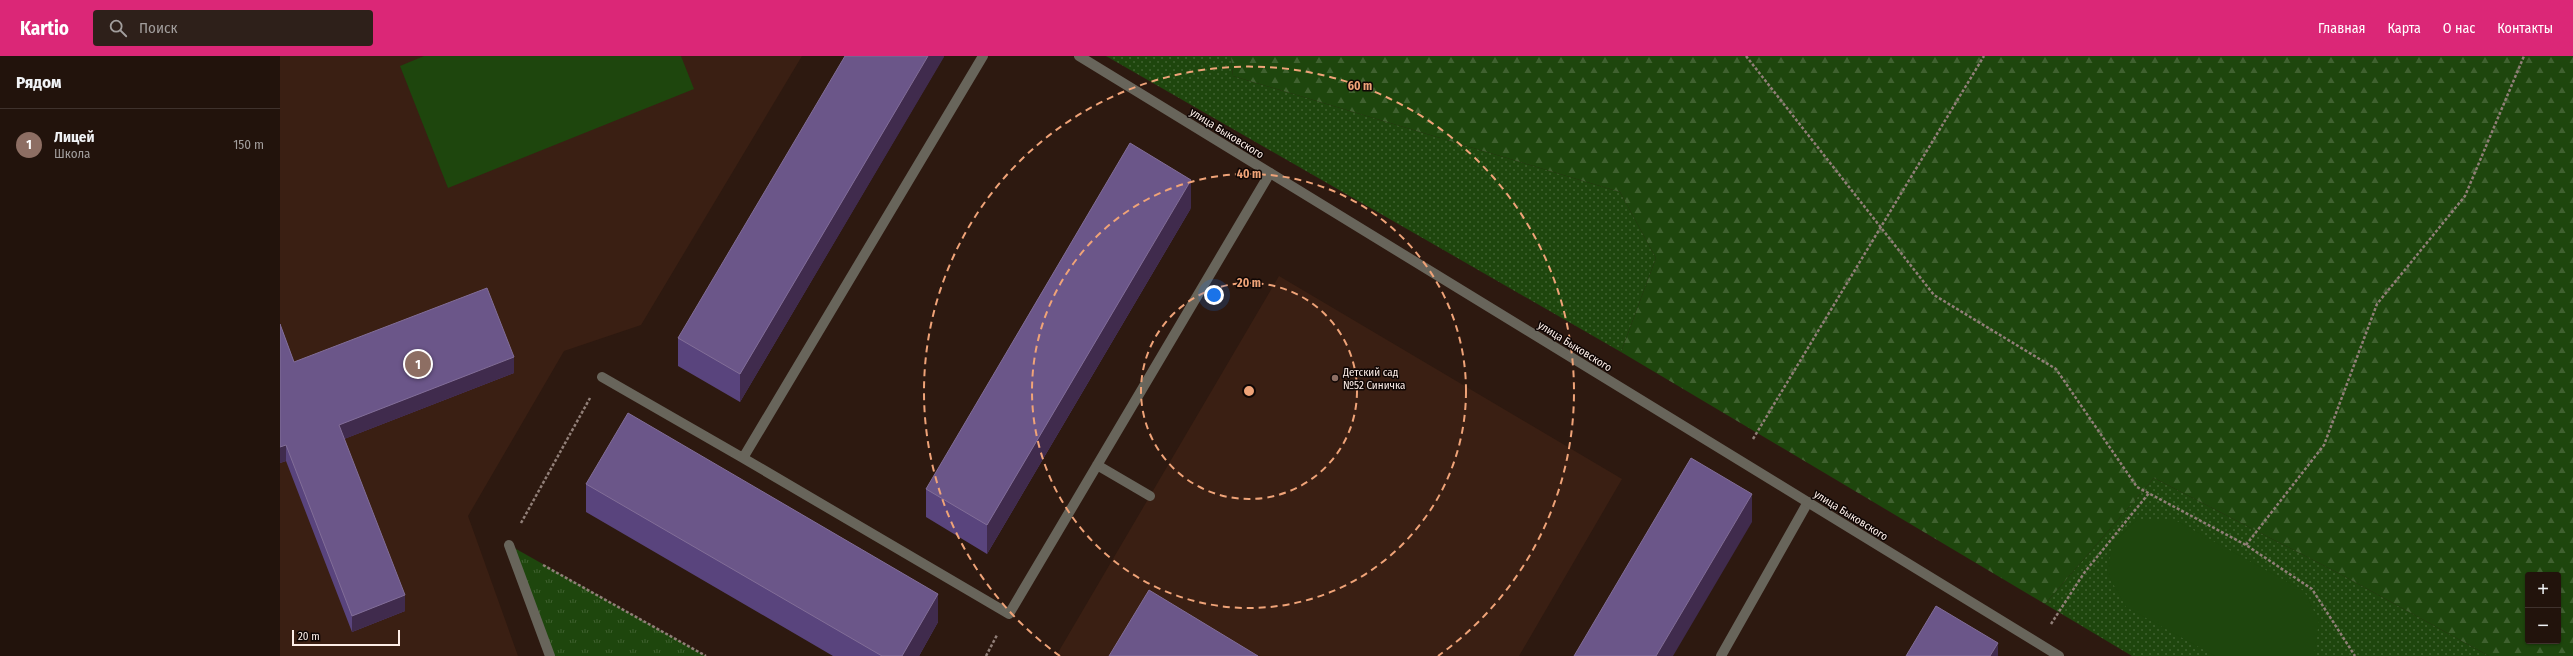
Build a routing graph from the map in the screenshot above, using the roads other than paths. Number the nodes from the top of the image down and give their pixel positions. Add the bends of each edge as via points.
1 (983, 56) edge
2 (1079, 56) edge
3 (1270, 173) junction
4 (602, 377) road end
5 (743, 458) junction
6 (1097, 465) junction
7 (1150, 496) dead end
8 (1808, 502) junction
9 (509, 545) road end
10 (2051, 654) edge
11 (550, 656) edge
12 (1721, 656) edge

1 - 5 street
2 - 3 street, улица Быковского
3 - 6 street
3 - 8 street, улица Быковского
4 - 5 street
5 - 6 street via 1010,614
6 - 7 street
8 - 10 street, улица Быковского via 2038,643
8 - 12 street
9 - 11 street

